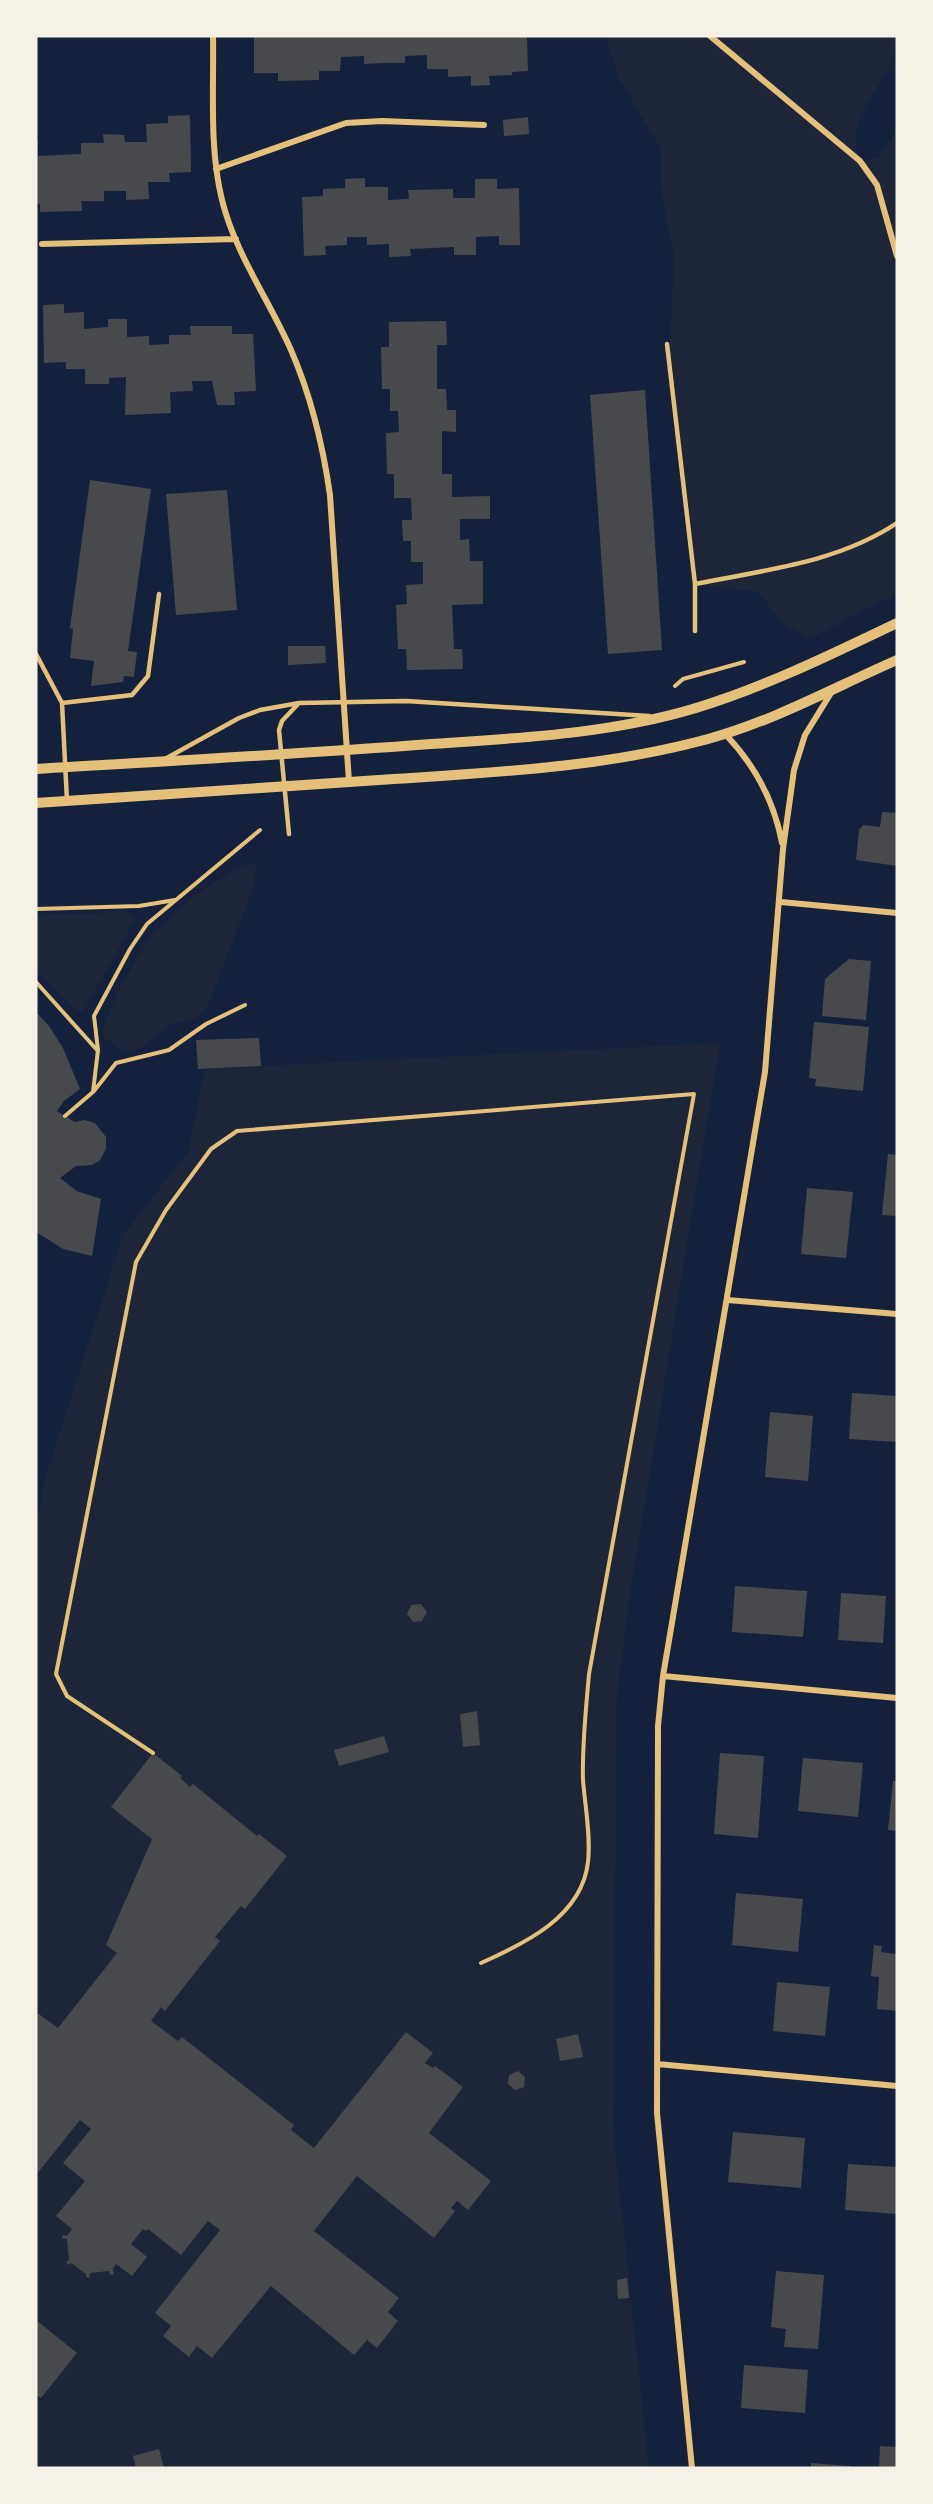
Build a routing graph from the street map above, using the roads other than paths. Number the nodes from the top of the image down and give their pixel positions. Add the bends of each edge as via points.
1 (213, 36) edge
2 (710, 36) edge
3 (484, 125) dead end
4 (216, 169) junction
5 (236, 239) junction
6 (42, 244) dead end
7 (897, 256) edge
8 (667, 344) dead end
9 (897, 523) edge
10 (695, 584) junction
11 (159, 594) dead end
12 (897, 623) edge
13 (695, 631) dead end
14 (36, 654) edge
15 (897, 660) edge
16 (833, 689) junction
17 (343, 700) junction
18 (62, 703) junction
19 (299, 703) junction
20 (660, 717) junction
21 (725, 734) junction
22 (347, 750) junction
23 (280, 753) junction
24 (159, 762) junction
25 (66, 767) junction
26 (36, 769) edge
27 (349, 782) junction
28 (283, 787) junction
29 (67, 801) junction
30 (36, 802) edge
31 (289, 834) dead end
32 (783, 849) junction
33 (781, 902) junction
34 (897, 913) edge
35 (727, 1300) junction
36 (897, 1314) edge
37 (663, 1676) junction
38 (897, 1698) edge
39 (657, 2064) junction
40 (897, 2086) edge
41 (692, 2468) edge

1 - 4 street
2 - 7 street via 860,161 877,185
3 - 4 street via 346,123
4 - 5 street
5 - 6 street
5 - 17 street via 291,350 321,446 330,495
8 - 10 lane
9 - 10 lane via 858,545 813,561
10 - 13 lane
11 - 18 lane via 148,676 132,695
12 - 20 street via 756,685
14 - 18 lane
15 - 16 street
16 - 21 street
16 - 32 street via 799,751
17 - 19 lane
17 - 20 lane
17 - 22 street
18 - 25 lane
19 - 23 lane via 282,721
19 - 24 lane via 239,718
20 - 22 street via 565,734
21 - 27 street via 656,752 577,765
21 - 32 street via 744,753 761,782 775,815
22 - 23 street
22 - 27 street
23 - 24 street
23 - 28 lane
24 - 25 street
25 - 26 street
25 - 29 lane
27 - 28 street
28 - 29 street
28 - 31 lane
29 - 30 street
32 - 33 street
33 - 34 street
33 - 35 street via 765,1072
35 - 36 street
35 - 37 street
37 - 38 street
37 - 39 street via 657,1747
39 - 40 street
39 - 41 street via 659,2141

